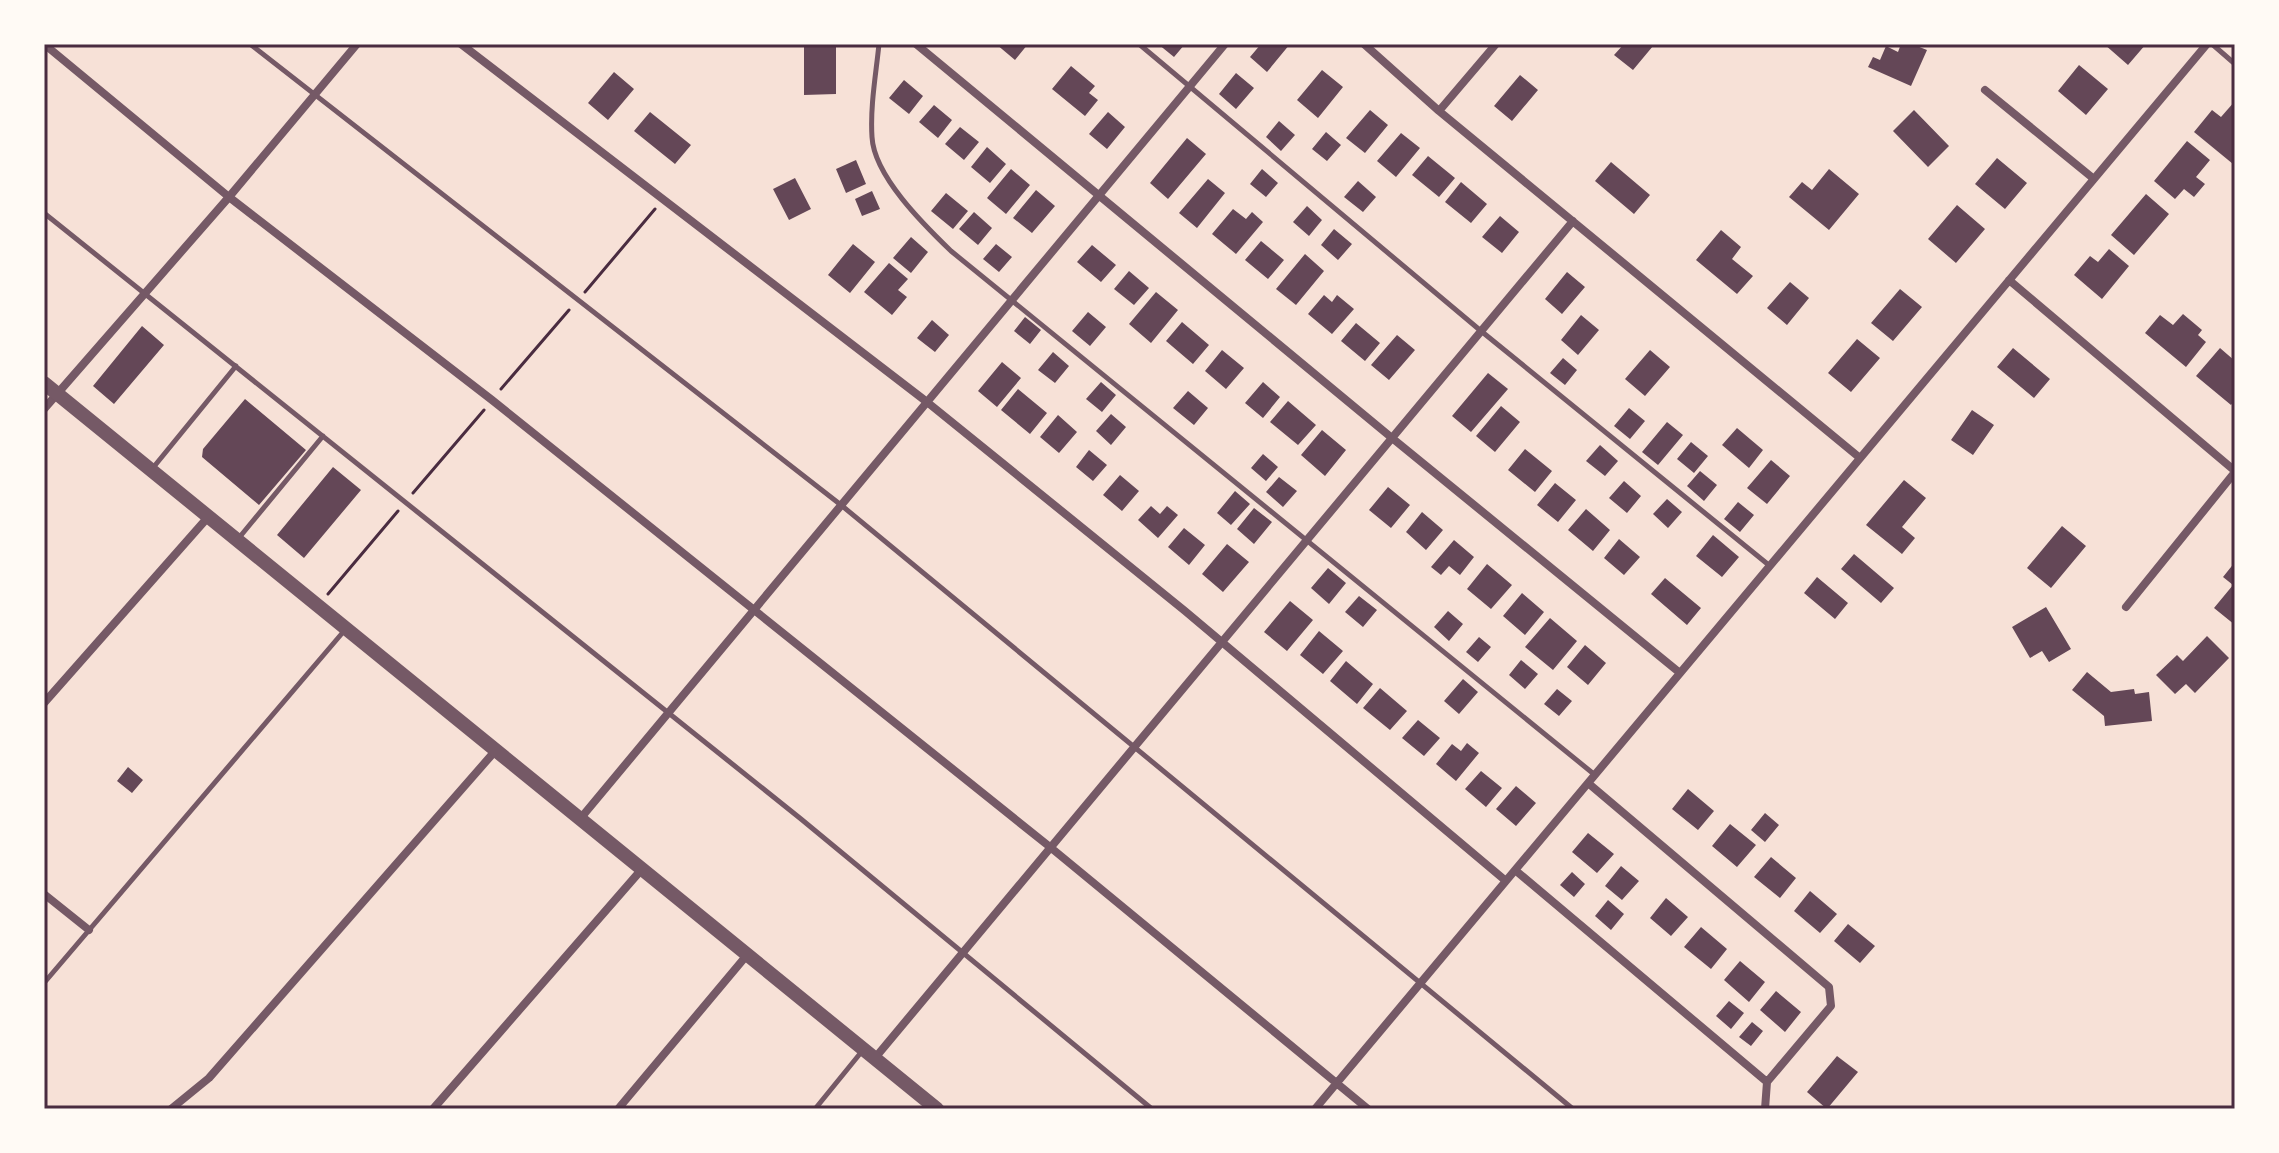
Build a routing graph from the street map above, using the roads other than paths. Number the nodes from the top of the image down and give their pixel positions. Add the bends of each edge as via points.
1 (44, 44) edge
2 (250, 44) edge
3 (357, 44) edge
4 (461, 44) edge
5 (879, 44) edge
6 (916, 44) edge
7 (1139, 44) edge
8 (1225, 44) edge
9 (1364, 44) edge
10 (1496, 44) edge
11 (2209, 44) edge
12 (2235, 64) edge
13 (1189, 87) junction
14 (1985, 90) dead end
15 (313, 95) junction
16 (1439, 111) junction
17 (2094, 179) junction
18 (1099, 196) junction
19 (229, 197) junction
20 (44, 213) edge
21 (1573, 221) junction
22 (2009, 280) junction
23 (144, 293) junction
24 (1012, 300) junction
25 (1481, 331) junction
26 (236, 366) junction
27 (44, 383) edge
28 (58, 394) junction
29 (927, 402) junction
30 (44, 409) edge
31 (323, 436) junction
32 (1392, 438) junction
33 (1860, 458) junction
34 (151, 470) junction
35 (2235, 472) edge
36 (841, 505) junction
37 (209, 516) junction
38 (1308, 539) junction
39 (238, 540) junction
40 (1770, 566) junction
41 (2126, 607) dead end
42 (754, 609) junction
43 (346, 628) junction
44 (1221, 642) junction
45 (1680, 673) junction
46 (44, 703) edge
47 (668, 713) junction
48 (1134, 747) junction
49 (496, 750) junction
50 (1595, 775) junction
51 (1588, 783) junction
52 (580, 819) junction
53 (1050, 847) junction
54 (642, 869) junction
55 (1515, 870) junction
56 (1506, 881) junction
57 (44, 894) edge
58 (89, 930) junction
59 (963, 953) junction
60 (747, 955) junction
61 (44, 983) edge
62 (1420, 983) junction
63 (869, 1054) junction
64 (1767, 1082) junction
65 (1336, 1083) junction
66 (171, 1109) edge
67 (433, 1109) edge
68 (618, 1109) edge
69 (815, 1109) edge
70 (937, 1109) edge
71 (1152, 1109) edge
72 (1315, 1109) edge
73 (1368, 1109) edge
74 (1573, 1109) edge
75 (1765, 1109) edge

1 - 19 street
2 - 15 lane
3 - 15 street
4 - 29 street
5 - 24 lane via 872,138 878,163 921,222
6 - 18 street
7 - 13 lane
8 - 13 street
9 - 16 street
10 - 16 street
11 - 12 lane
11 - 17 street
13 - 18 street
13 - 25 lane
14 - 17 street
15 - 19 street
15 - 36 lane
16 - 21 street
17 - 22 street
18 - 24 street
18 - 32 street
19 - 23 street
19 - 42 street
20 - 23 lane
21 - 25 street
21 - 33 street
22 - 33 street
22 - 35 street
23 - 26 lane
23 - 28 street
24 - 29 street
24 - 38 lane
25 - 32 street
25 - 40 lane
26 - 31 lane
26 - 34 lane
27 - 28 street
28 - 30 street
28 - 34 street
29 - 36 street
29 - 44 street
31 - 39 lane
31 - 47 lane
32 - 38 street
32 - 45 street
33 - 40 street
34 - 37 street
35 - 41 street
36 - 42 street
36 - 48 lane
37 - 39 street
37 - 46 street
38 - 44 street
38 - 50 lane
39 - 43 street
40 - 45 street
42 - 47 street
42 - 53 street
43 - 49 street
43 - 58 lane
44 - 48 street
44 - 56 street
45 - 50 street
47 - 52 street
47 - 59 lane
48 - 53 street
48 - 62 lane
49 - 52 street
49 - 66 street via 209,1078
50 - 51 street
51 - 55 street
51 - 64 street via 1829,987 1831,1006
52 - 54 street
53 - 59 street
53 - 65 street
54 - 60 street
54 - 67 street
55 - 56 street
55 - 64 street
56 - 62 street
57 - 58 street
58 - 61 lane
59 - 63 street
59 - 71 lane
60 - 63 street
60 - 68 street
62 - 65 street
62 - 74 lane
63 - 69 lane
63 - 70 street
64 - 75 street
65 - 72 street
65 - 73 street

